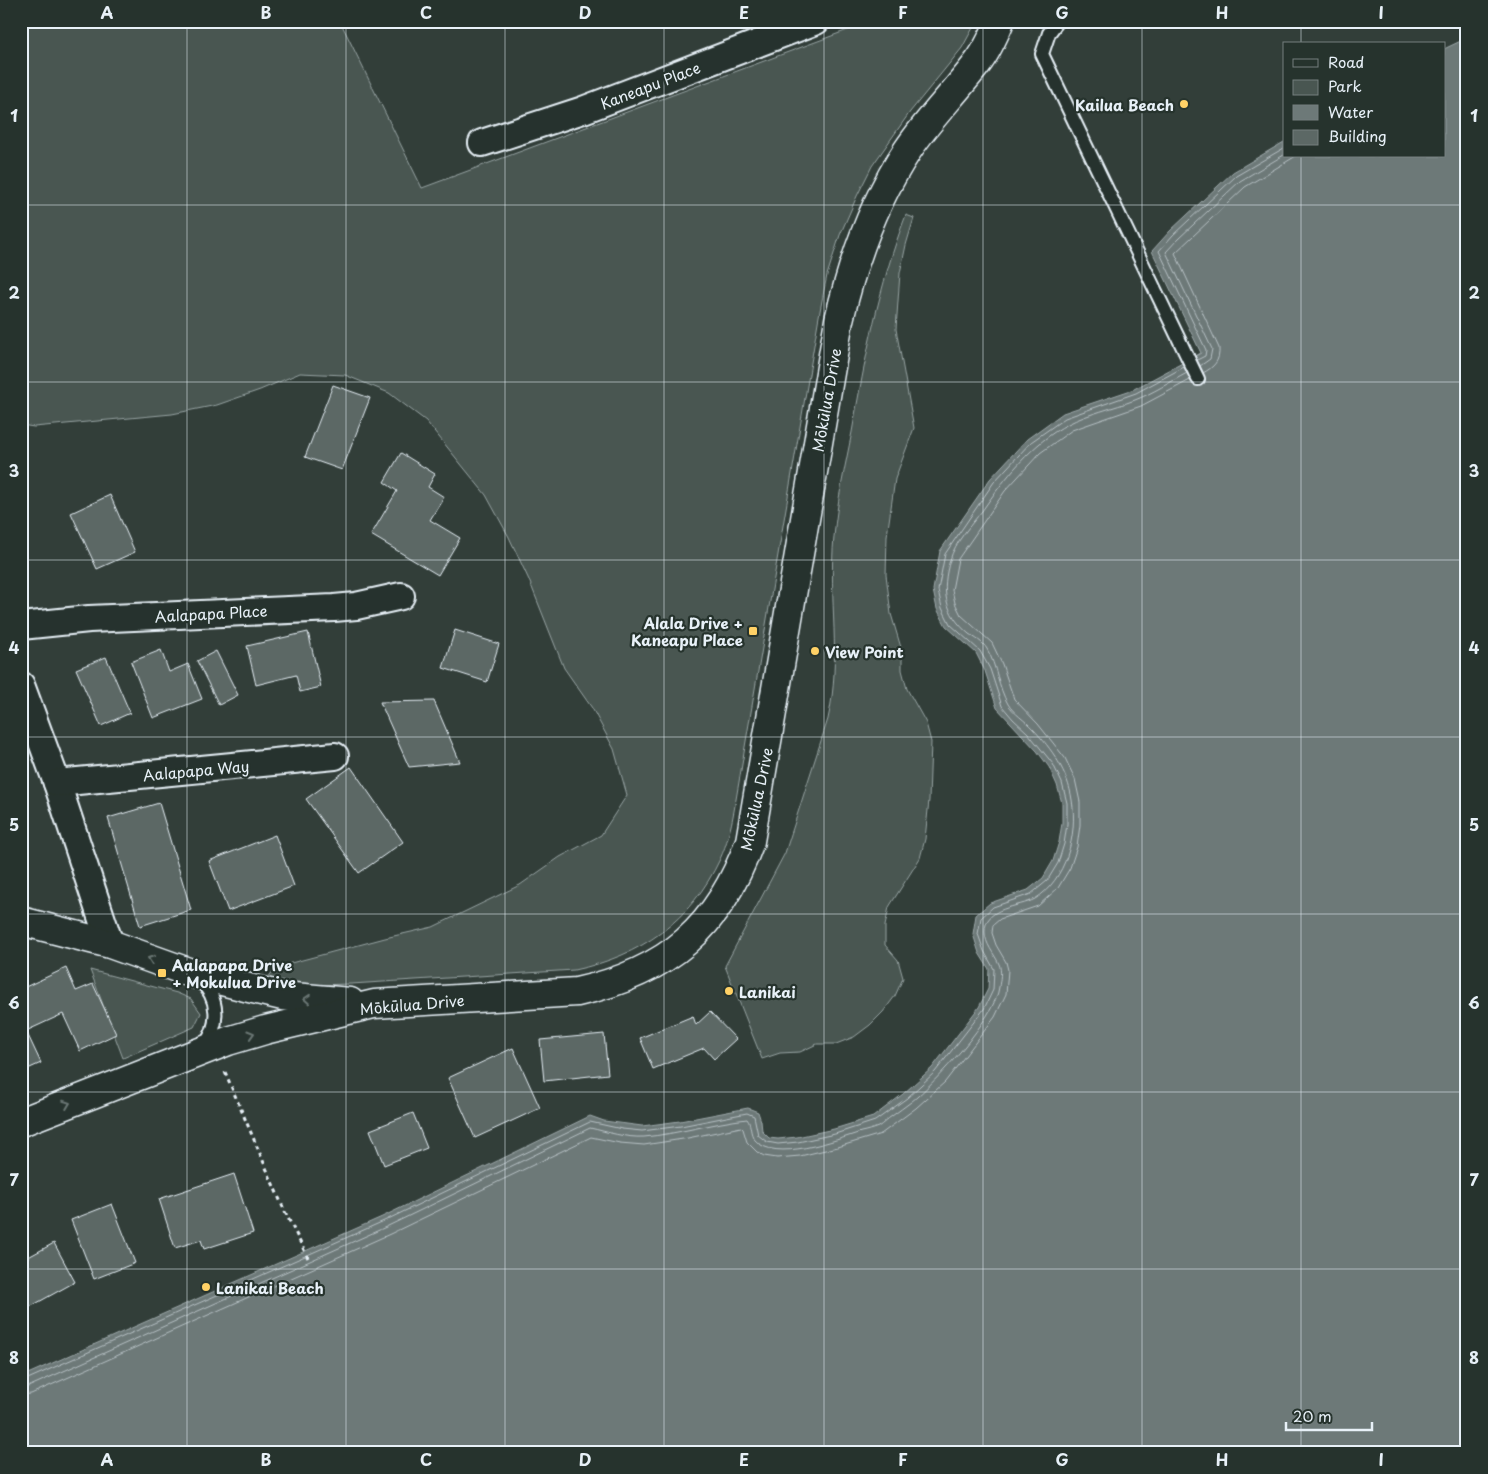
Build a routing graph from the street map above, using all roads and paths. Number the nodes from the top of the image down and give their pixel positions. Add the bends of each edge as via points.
1 (816, 21) edge
2 (1000, 21) edge
3 (1058, 21) edge
4 (482, 142) dead end
5 (1198, 379) dead end
6 (401, 596) dead end
7 (21, 626) edge
8 (21, 684) edge
9 (335, 756) dead end
10 (57, 783) junction
11 (21, 921) edge
12 (110, 944) junction
13 (191, 973) junction
14 (374, 1004) junction
15 (204, 1050) junction
16 (21, 1122) edge
17 (308, 1258) dead end

1 - 4 street, Kaneapu Place via 583,110
2 - 14 street, Mōkūlua Drive via 979,60 891,177 873,213 851,273 839,320 750,841 729,890 714,912 676,950 654,965 604,986 577,992
3 - 5 lane via 1042,54
6 - 7 street, Aalapapa Place via 334,608 89,618
8 - 10 street
9 - 10 street, Aalapapa Way
10 - 12 street
11 - 12 street
13 -> 12 street
14 -> 13 street via 282,996
13 - 15 lane via 210,992 215,1004 214,1028
15 -> 14 street, Mōkūlua Drive via 265,1030
16 -> 15 street, Mōkūlua Drive
15 - 17 path

